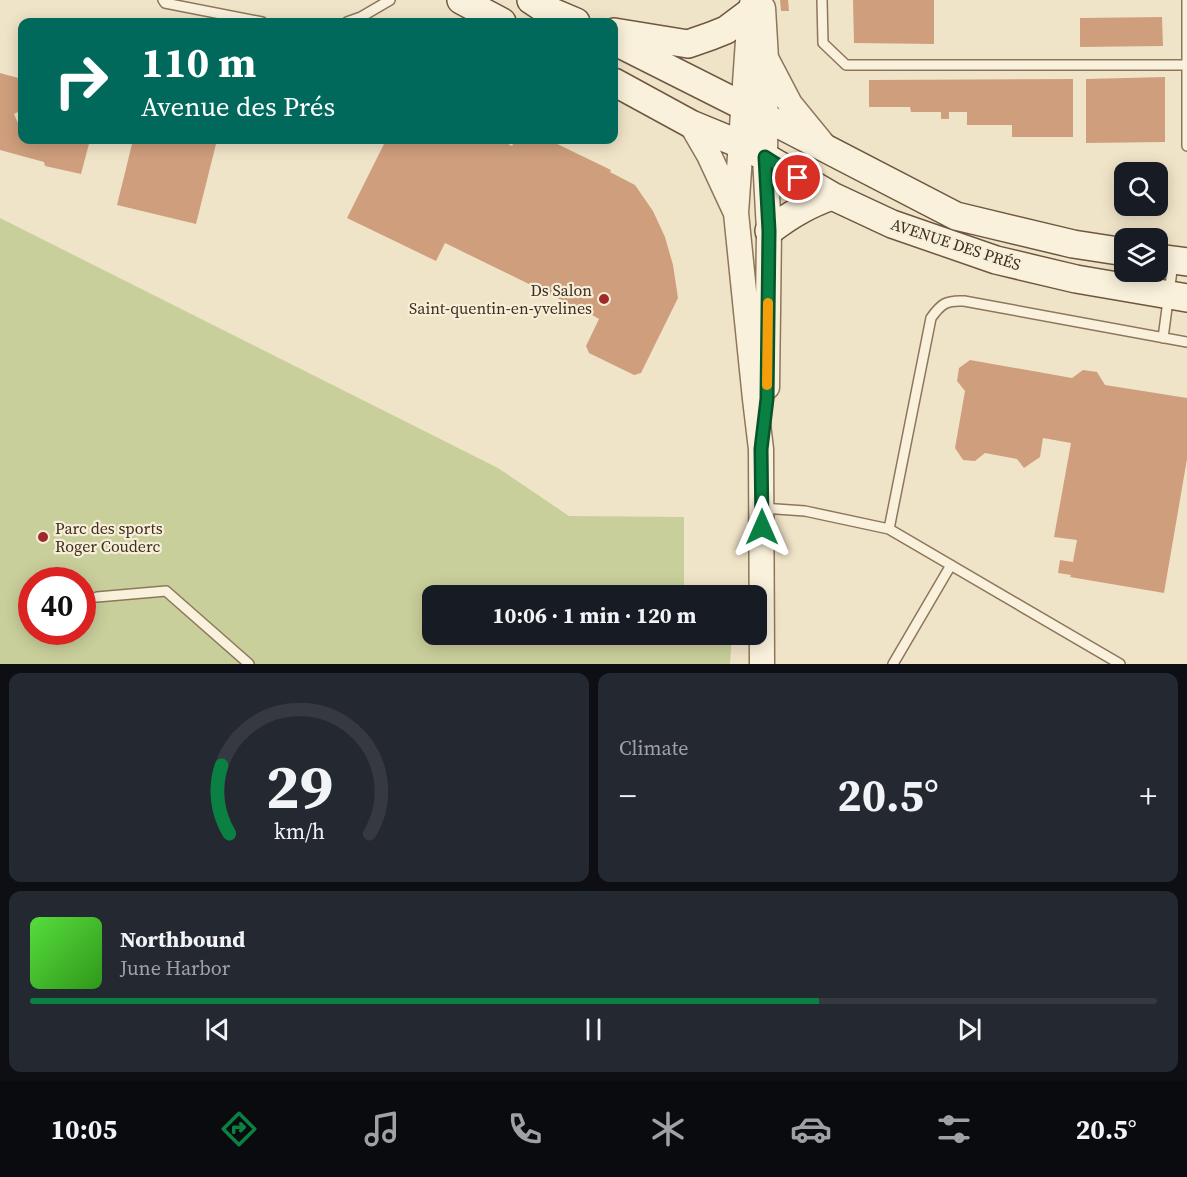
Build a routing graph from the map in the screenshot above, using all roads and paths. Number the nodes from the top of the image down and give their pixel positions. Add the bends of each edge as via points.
1 (163, 0) edge
2 (390, 0) edge
3 (461, 0) edge
4 (531, 0) edge
5 (822, 0) edge
6 (1187, 0) edge
7 (755, 4) edge
8 (242, 18) edge
9 (358, 18) edge
10 (495, 18) edge
11 (567, 18) edge
12 (618, 33) edge
13 (618, 44) edge
14 (766, 59) junction
15 (1187, 65) edge
16 (618, 67) edge
17 (618, 84) edge
18 (691, 123) junction
19 (753, 132) junction
20 (1187, 146) edge
21 (827, 150) junction
22 (832, 196) junction
23 (736, 213) junction
24 (956, 216) junction
25 (769, 231) junction
26 (1114, 250) edge
27 (1173, 260) edge
28 (1178, 296) edge
29 (1163, 338) junction
30 (1187, 342) edge
31 (761, 449) junction
32 (762, 508) junction
33 (889, 529) junction
34 (951, 565) junction
35 (97, 597) dead end
36 (1109, 660) edge
37 (249, 664) edge
38 (762, 664) edge
39 (893, 664) edge
40 (1120, 664) edge

1 - 8 lane
2 - 9 lane
3 - 10 main road
4 - 11 main road
5 - 15 lane via 823,43 846,64
6 - 15 lane
7 - 12 main road via 726,30 688,44
7 - 14 street
7 - 19 street
13 - 19 main road
14 - 19 street
14 - 21 street via 790,104
15 - 20 lane
16 - 19 main road
17 - 18 main road
18 - 19 main road
18 - 23 street
19 - 21 main road, AVENUE DES PRÉS
19 - 22 main road, AVENUE DES PRÉS
19 - 23 street
19 - 24 main road via 881,198 945,222
19 - 25 street
21 - 24 main road, AVENUE DES PRÉS
22 - 25 main road via 804,207
22 - 28 main road, AVENUE DES PRÉS via 892,224 996,260 1076,279
23 - 31 street
24 - 26 main road, AVENUE DES PRÉS
25 - 31 street via 767,399
27 - 28 lane
28 - 29 lane
29 - 30 lane
29 - 33 lane via 964,301 939,306 931,318
31 - 32 street
32 - 33 lane via 805,511
32 - 38 street
33 - 34 lane
34 - 36 lane
34 - 39 lane
35 - 37 lane via 166,591
36 - 40 lane

